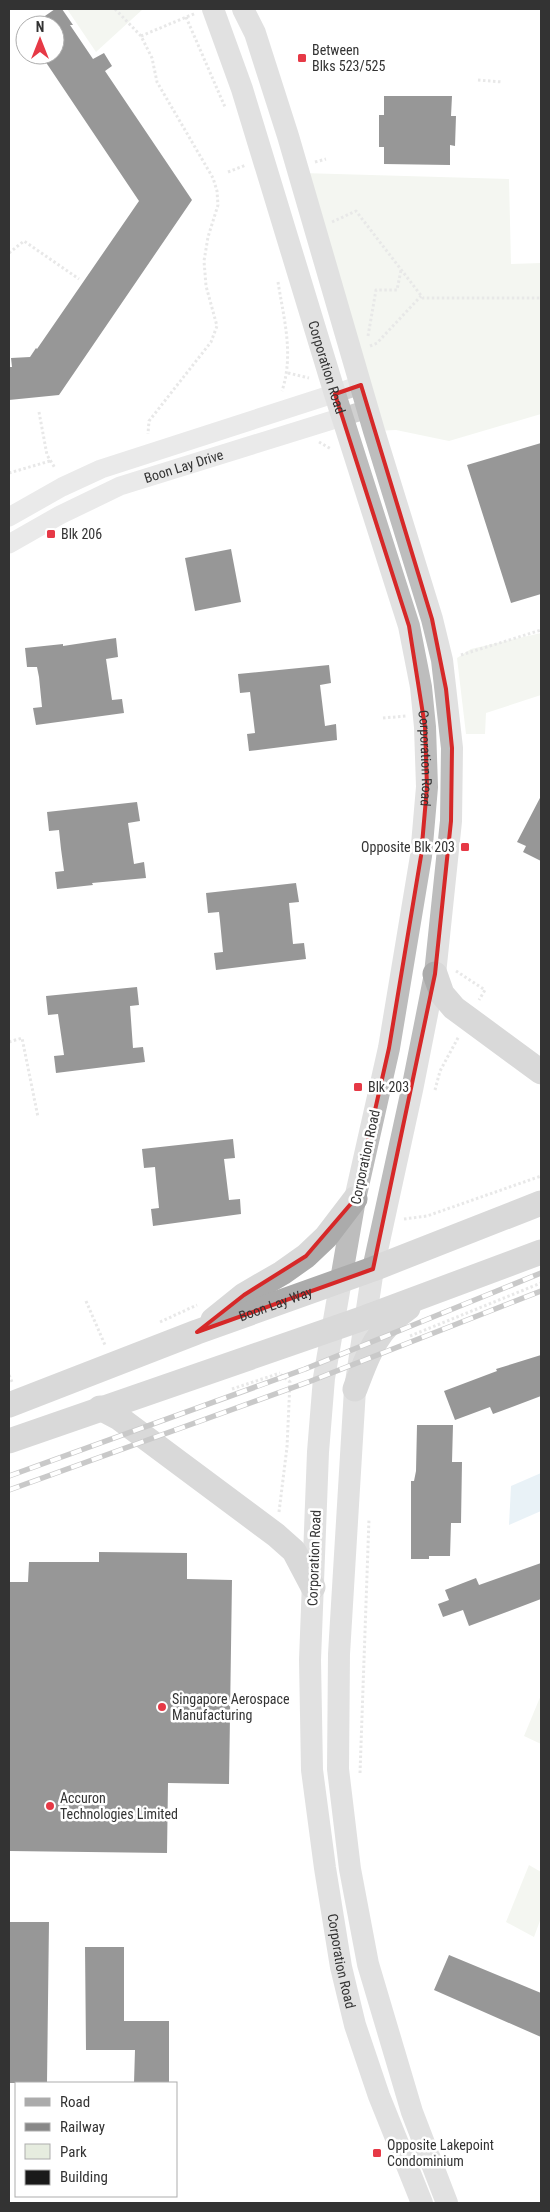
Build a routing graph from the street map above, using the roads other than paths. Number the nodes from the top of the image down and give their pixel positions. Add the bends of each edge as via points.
1 (243, 9) edge
2 (206, 10) edge
3 (361, 385) junction
4 (335, 394) junction
5 (368, 409) junction
6 (342, 418) junction
7 (9, 517) edge
8 (9, 544) edge
9 (437, 638) junction
10 (412, 644) junction
11 (435, 974) junction
12 (541, 1072) edge
13 (355, 1198) junction
14 (541, 1203) edge
15 (541, 1252) edge
16 (373, 1270) junction
17 (340, 1282) junction
18 (426, 1295) junction
19 (364, 1318) junction
20 (331, 1329) junction
21 (197, 1332) junction
22 (355, 1389) junction
23 (10, 1394) edge
24 (100, 1408) junction
25 (9, 1441) edge
26 (313, 1587) junction
27 (422, 2203) edge
28 (447, 2203) edge

1 - 3 main road, Corporation Road via 255,33 288,136
2 - 4 main road, Corporation Road via 242,89
3 - 4 street, Boon Lay Drive
3 - 5 main road, Corporation Road
4 - 6 main road, Corporation Road
4 - 7 street, Boon Lay Drive via 101,469
5 - 6 street, Boon Lay Drive
5 - 9 main road, Corporation Road
6 - 8 street, Boon Lay Drive via 120,486
6 - 10 main road, Corporation Road via 371,503
9 - 10 main road
9 - 11 main road, Corporation Road via 452,748 451,821
10 - 13 main road, Corporation Road via 425,727 427,787 421,856 389,1048
11 - 12 main road via 442,994 454,1008
11 - 16 main road, Corporation Road
13 - 17 main road, Corporation Road
13 - 21 main road via 326,1237 306,1256 244,1295
14 - 16 main road, Boon Lay Way
15 - 18 main road
16 - 17 main road, Boon Lay Way
16 - 19 main road, Corporation Road
17 - 20 main road, Corporation Road
17 - 21 main road, Boon Lay Way
18 - 19 main road
18 - 22 main road via 394,1317 378,1335 367,1354
19 - 20 main road
19 - 22 main road, Corporation Road
20 - 24 main road
20 - 26 main road, Corporation Road via 318,1452
21 - 23 main road, Boon Lay Way
22 - 28 main road, Corporation Road via 339,1654 338,1769 350,1869 368,1964 412,2112
24 - 25 main road
24 - 26 main road via 119,1418 276,1535 294,1551
26 - 27 main road, Corporation Road via 310,1660 312,1770 341,1967 355,2025 379,2096

